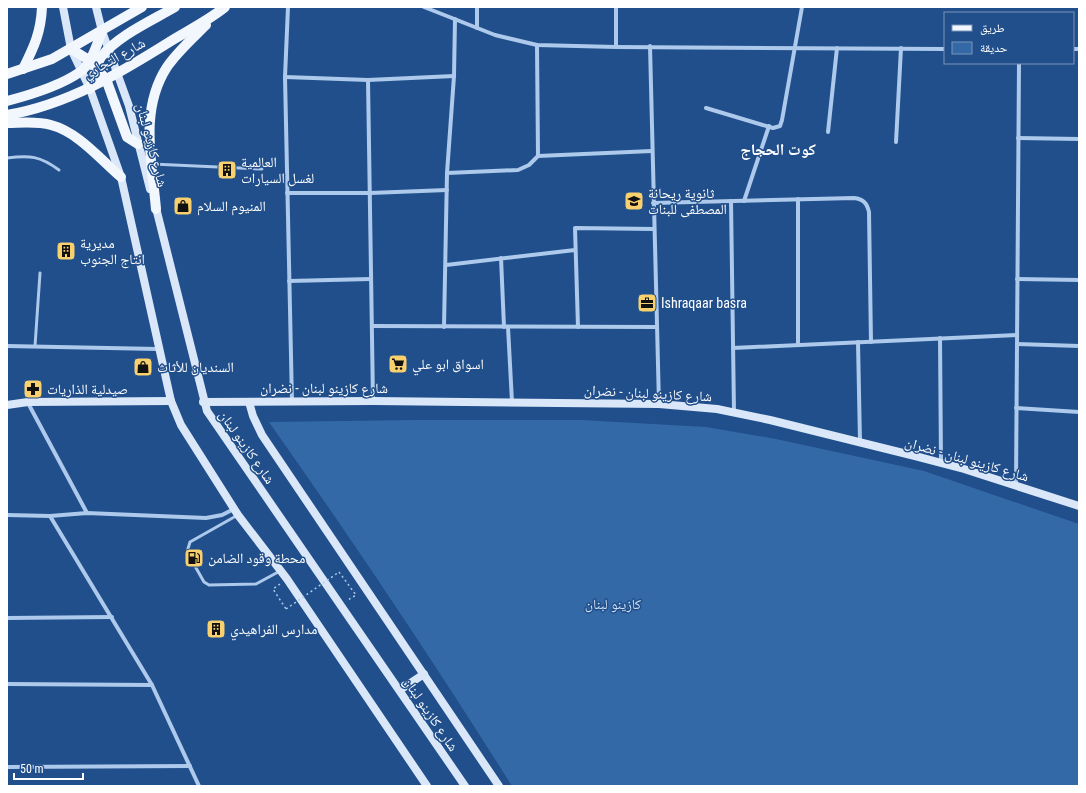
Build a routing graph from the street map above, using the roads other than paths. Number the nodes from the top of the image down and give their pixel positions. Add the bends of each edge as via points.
1 (42, 7) edge
2 (62, 7) edge
3 (96, 7) edge
4 (142, 7) edge
5 (175, 7) edge
6 (288, 7) edge
7 (424, 7) edge
8 (476, 7) edge
9 (616, 7) edge
10 (802, 7) edge
11 (222, 9) edge
12 (455, 19) junction
13 (477, 28) junction
14 (102, 31) junction
15 (537, 45) junction
16 (650, 46) junction
17 (616, 47) junction
18 (795, 47) junction
19 (837, 48) junction
20 (901, 48) junction
21 (72, 49) junction
22 (109, 49) junction
23 (944, 49) edge
24 (93, 63) junction
25 (1019, 64) edge
26 (23, 69) junction
27 (80, 71) junction
28 (118, 73) junction
29 (7, 74) edge
30 (454, 76) junction
31 (285, 77) junction
32 (106, 80) junction
33 (368, 80) junction
34 (90, 89) junction
35 (7, 101) edge
36 (706, 108) dead end
37 (7, 115) edge
38 (7, 124) edge
39 (769, 126) junction
40 (828, 132) dead end
41 (1018, 138) junction
42 (1079, 139) edge
43 (896, 142) dead end
44 (138, 144) junction
45 (652, 151) junction
46 (538, 156) junction
47 (7, 158) edge
48 (152, 164) junction
49 (262, 169) dead end
50 (59, 170) dead end
51 (447, 173) junction
52 (121, 177) junction
53 (447, 190) junction
54 (287, 193) junction
55 (370, 193) junction
56 (798, 199) junction
57 (731, 201) junction
58 (744, 201) junction
59 (653, 203) junction
60 (156, 209) junction
61 (654, 229) junction
62 (576, 250) junction
63 (501, 258) junction
64 (446, 265) junction
65 (40, 273) dead end
66 (1017, 278) junction
67 (371, 280) junction
68 (1079, 280) edge
69 (289, 281) junction
70 (372, 326) junction
71 (444, 326) junction
72 (506, 327) junction
73 (578, 327) junction
74 (657, 327) junction
75 (1017, 334) junction
76 (940, 338) junction
77 (858, 342) junction
78 (871, 342) junction
79 (1017, 344) junction
80 (798, 345) junction
81 (7, 346) edge
82 (35, 346) junction
83 (1079, 346) edge
84 (733, 348) junction
85 (158, 349) junction
86 (171, 401) junction
87 (373, 401) junction
88 (28, 402) junction
89 (203, 402) junction
90 (249, 402) junction
91 (292, 402) junction
92 (512, 402) junction
93 (7, 404) edge
94 (659, 404) junction
95 (1016, 408) junction
96 (1079, 412) edge
97 (734, 413) junction
98 (860, 442) junction
99 (941, 463) junction
100 (1016, 486) junction
101 (1079, 506) edge
102 (236, 512) junction
103 (87, 513) junction
104 (7, 515) edge
105 (50, 516) junction
106 (281, 570) junction
107 (112, 617) junction
108 (7, 618) edge
109 (424, 674) junction
110 (7, 684) edge
111 (152, 685) junction
112 (400, 690) junction
113 (190, 766) junction
114 (7, 767) edge
115 (199, 786) edge
116 (427, 786) edge
117 (465, 786) edge
118 (499, 786) edge

1 - 26 main road via 37,41
2 - 21 main road
3 - 14 main road, شارع كازينو لبنان
4 - 14 main road, شارع التجاري
5 - 22 main road
6 - 31 street
7 - 12 street
8 - 13 street
9 - 17 street
10 - 18 street
11 - 28 main road, شارع التجاري
11 - 48 main road via 176,55 158,84 149,121
12 - 13 street
12 - 30 street
13 - 15 street
14 - 21 main road, شارع التجاري
14 - 22 main road, شارع كازينو لبنان
14 - 24 main road
15 - 17 street
15 - 46 street
16 - 17 street
16 - 18 street
16 - 45 street
18 - 19 street
18 - 39 street via 782,123 776,127
19 - 20 street
19 - 40 street
20 - 23 street
20 - 43 street
21 - 24 main road
21 - 26 main road, شارع التجاري
21 - 27 main road
22 - 24 main road
22 - 28 main road, شارع كازينو لبنان
24 - 27 main road
24 - 32 main road
24 - 34 main road
25 - 41 street
26 - 29 main road, شارع التجاري
27 - 34 main road
27 - 35 main road via 47,88
28 - 32 main road, شارع التجاري
28 - 44 main road, شارع كازينو لبنان
30 - 33 street
30 - 51 street
31 - 33 street
31 - 54 street
32 - 34 main road, شارع التجاري
32 - 44 main road via 127,137
33 - 55 street
34 - 37 main road, شارع التجاري via 30,110
34 - 52 main road
36 - 39 street
38 - 52 main road via 36,123 58,127 84,144
39 - 58 street
41 - 42 street
41 - 66 street
44 - 60 main road, شارع كازينو لبنان
45 - 46 street
45 - 59 street
46 - 51 street via 529,165 518,170
47 - 50 lane via 41,158
48 - 49 lane
48 - 60 main road
51 - 53 street
52 - 85 main road
53 - 55 street
53 - 64 street
54 - 55 street
54 - 69 street
55 - 67 street
56 - 58 street
56 - 78 street via 858,198 866,204
56 - 80 street
57 - 58 street
57 - 59 street
57 - 84 street
59 - 61 street
60 - 89 main road, شارع كازينو لبنان
61 - 62 street via 575,228
61 - 74 street
62 - 63 street
62 - 73 street
63 - 64 street
63 - 72 street
64 - 71 street
65 - 82 lane
66 - 68 street
66 - 75 street
67 - 69 street
67 - 70 street
69 - 91 street
70 - 71 street
70 - 87 street
71 - 72 street
72 - 73 street
72 - 92 street
73 - 74 street
74 - 94 street
75 - 76 street
75 - 79 street
76 - 78 street
76 - 99 street
77 - 78 street
77 - 80 street
77 - 98 street
79 - 83 street
79 - 95 street
80 - 84 street
81 - 82 street
82 - 85 street
84 - 97 street
85 - 86 main road
86 - 88 main road
86 - 102 main road via 181,425
87 - 91 main road, شارع كازينو لبنان - نضران
87 - 92 main road, شارع كازينو لبنان - نضران
88 - 93 main road
88 - 103 street
89 - 90 main road, شارع كازينو لبنان - نضران
89 - 112 main road, شارع كازينو لبنان via 212,420
90 - 91 main road, شارع كازينو لبنان - نضران
90 - 109 main road via 252,416 262,435
92 - 94 main road, شارع كازينو لبنان - نضران
94 - 97 main road, شارع كازينو لبنان - نضران
95 - 96 street
95 - 100 street
97 - 98 main road, شارع كازينو لبنان - نضران
98 - 99 main road, شارع كازينو لبنان - نضران
99 - 100 main road, شارع كازينو لبنان - نضران
100 - 101 main road, شارع كازينو لبنان - نضران
102 - 103 street via 206,518
102 - 106 main road
102 - 106 lane via 190,542 188,546 187,552 204,582 212,586 256,584
103 - 105 street
104 - 105 street
105 - 107 street
106 - 116 main road
107 - 108 street
107 - 111 street
109 - 112 main road
109 - 118 main road
110 - 111 street
111 - 113 street
112 - 117 main road, شارع كازينو لبنان
113 - 114 street
113 - 115 street

